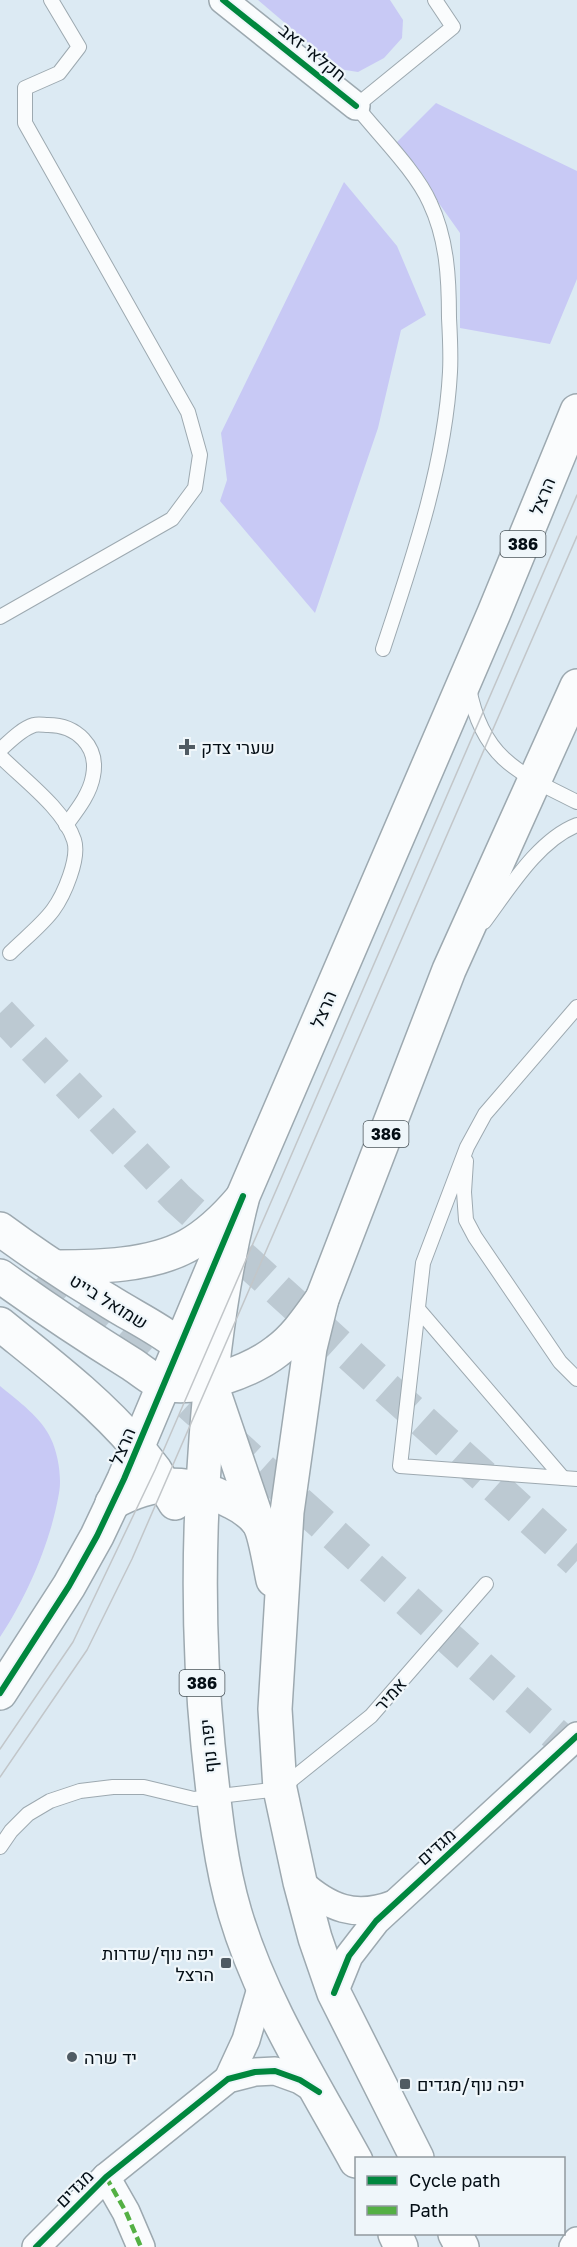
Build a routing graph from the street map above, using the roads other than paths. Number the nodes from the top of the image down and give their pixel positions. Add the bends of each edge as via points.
1 (51, 0) edge
2 (223, 0) edge
3 (435, 0) edge
4 (356, 106) junction
5 (577, 411) edge
6 (0, 617) edge
7 (382, 649) dead end
8 (467, 675) junction
9 (574, 708) edge
10 (0, 750) edge
11 (0, 756) edge
12 (535, 780) junction
13 (577, 802) edge
14 (66, 825) junction
15 (577, 825) edge
16 (10, 952) dead end
17 (449, 970) junction
18 (577, 1007) edge
19 (467, 1147) junction
20 (243, 1196) junction
21 (0, 1229) edge
22 (56, 1267) junction
23 (0, 1276) edge
24 (322, 1299) junction
25 (418, 1309) junction
26 (0, 1324) edge
27 (181, 1345) junction
28 (577, 1379) edge
29 (210, 1381) junction
30 (164, 1384) junction
31 (137, 1447) junction
32 (563, 1478) junction
33 (577, 1479) edge
34 (165, 1485) junction
35 (202, 1488) junction
36 (112, 1503) junction
37 (258, 1522) junction
38 (200, 1568) junction
39 (486, 1584) dead end
40 (280, 1614) junction
41 (0, 1693) edge
42 (577, 1736) edge
43 (280, 1790) junction
44 (213, 1797) junction
45 (0, 1847) edge
46 (300, 1882) junction
47 (394, 1904) junction
48 (262, 1985) junction
49 (334, 1993) junction
50 (228, 2079) junction
51 (319, 2092) junction
52 (355, 2157) edge
53 (416, 2157) edge
54 (106, 2177) junction
55 (577, 2241) edge
56 (36, 2247) edge
57 (141, 2247) edge
58 (573, 2247) edge

1 - 6 lane via 79,47 59,73 25,88 25,123 188,412 200,455 195,488 172,519
2 - 4 street, חקלאי זאב
3 - 4 lane via 453,27
4 - 7 lane via 429,200 442,232 449,282 450,373 441,439 428,504
5 - 8 main road, הרצל / 386
8 - 12 lane via 472,704 488,742 505,760
8 - 20 main road, הרצל / 386
9 - 12 main road, 386
10 - 14 lane via 35,725 75,730 85,741 94,774
11 - 14 lane
12 - 13 lane
12 - 17 main road, 386
14 - 16 lane via 75,841 63,893 53,910
15 - 17 lane via 559,835 529,864
17 - 24 main road, 386
18 - 19 lane via 485,1114
19 - 25 lane via 423,1263
19 - 28 lane via 466,1220 560,1362
20 - 22 main road via 223,1220 186,1247 109,1265
20 - 27 main road, הרצל
20 - 29 main road, יפה נוף / 386 via 223,1280
21 - 22 main road, שמואל בייט
22 - 27 main road, שמואל בייט
23 - 30 main road
24 - 29 main road via 277,1352 250,1368
24 - 40 main road, 386 via 310,1347 287,1512
25 - 32 lane
25 - 32 lane via 400,1466
26 - 31 main road via 74,1384
27 - 29 main road, שמואל בייט via 201,1364
27 - 30 main road, הרצל
29 - 30 main road
29 - 35 main road, יפה נוף / 386
29 - 37 main road, שמואל בייט
30 - 31 main road, הרצל
31 - 34 main road
31 - 36 main road, הרצל
32 - 33 lane
34 - 35 main road
34 - 36 main road via 129,1494
34 - 38 main road
35 - 37 main road via 239,1506
35 - 38 main road, יפה נוף / 386
36 - 41 main road, הרצל via 69,1586
37 - 40 main road, שמואל בייט
38 - 44 main road, יפה נוף / 386 via 202,1686
39 - 43 lane, אמיר via 371,1716
40 - 43 main road, 386 via 274,1709
42 - 47 street, מגדים
43 - 44 lane
43 - 46 main road, 386
44 - 45 lane via 194,1799 144,1787 80,1791 28,1814
44 - 48 main road, יפה נוף / 386 via 235,1912
46 - 47 street via 322,1899 347,1910 378,1910
46 - 49 main road, 386
47 - 49 street, מגדים via 359,1940
48 - 50 street, מגדים via 246,2040
48 - 51 main road, יפה נוף / 386
49 - 53 main road, 386
50 - 51 street, מגדים via 275,2072 300,2079
50 - 54 street, מגדים
51 - 52 main road, יפה נוף / 386
54 - 56 street, מגדים
54 - 57 street
55 - 58 street

